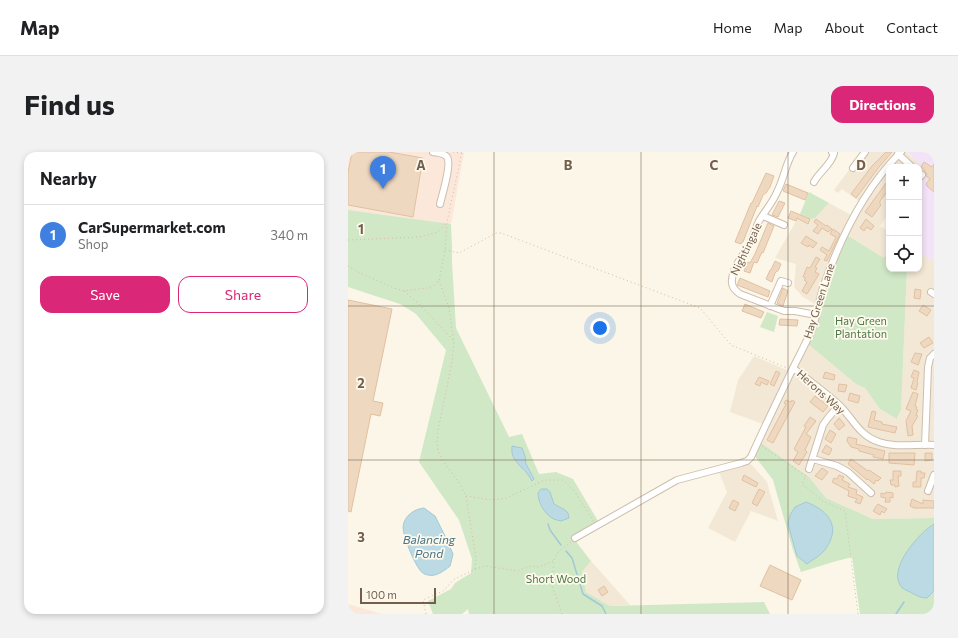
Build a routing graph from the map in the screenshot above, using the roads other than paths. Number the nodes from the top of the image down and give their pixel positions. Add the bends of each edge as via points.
1 (432, 152) edge
2 (793, 152) edge
3 (832, 152) edge
4 (865, 152) edge
5 (900, 153) edge
6 (909, 164) edge
7 (853, 168) dead end
8 (814, 182) dead end
9 (440, 204) dead end
10 (763, 216) junction
11 (784, 225) dead end
12 (788, 283) dead end
13 (770, 306) junction
14 (816, 315) junction
15 (934, 354) edge
16 (793, 369) junction
17 (839, 405) junction
18 (925, 445) junction
19 (934, 445) edge
20 (813, 458) junction
21 (809, 469) dead end
22 (934, 475) edge
23 (928, 491) dead end
24 (871, 493) dead end
25 (575, 538) road end

1 - 9 street via 444,154 449,164
2 - 10 street, Nightingale via 785,169 782,184
3 - 8 street via 833,158
4 - 7 street
5 - 6 street
5 - 14 street, Hay Green Lane via 873,185 851,220 833,259
10 - 11 street
10 - 13 street, Nightingale via 749,246 740,258 732,284 734,290 740,294
12 - 13 street via 781,281
13 - 14 street, Nightingale via 784,311
14 - 16 street, Hay Green Lane via 813,328
15 - 18 street via 928,367
16 - 17 street, Herons Way
16 - 25 street, Hay Green Lane via 747,461 677,480
17 - 18 street, Herons Way via 856,427 878,442
17 - 20 street via 823,425
18 - 19 street, Herons Way
20 - 21 street
20 - 24 street via 848,472
22 - 23 street

